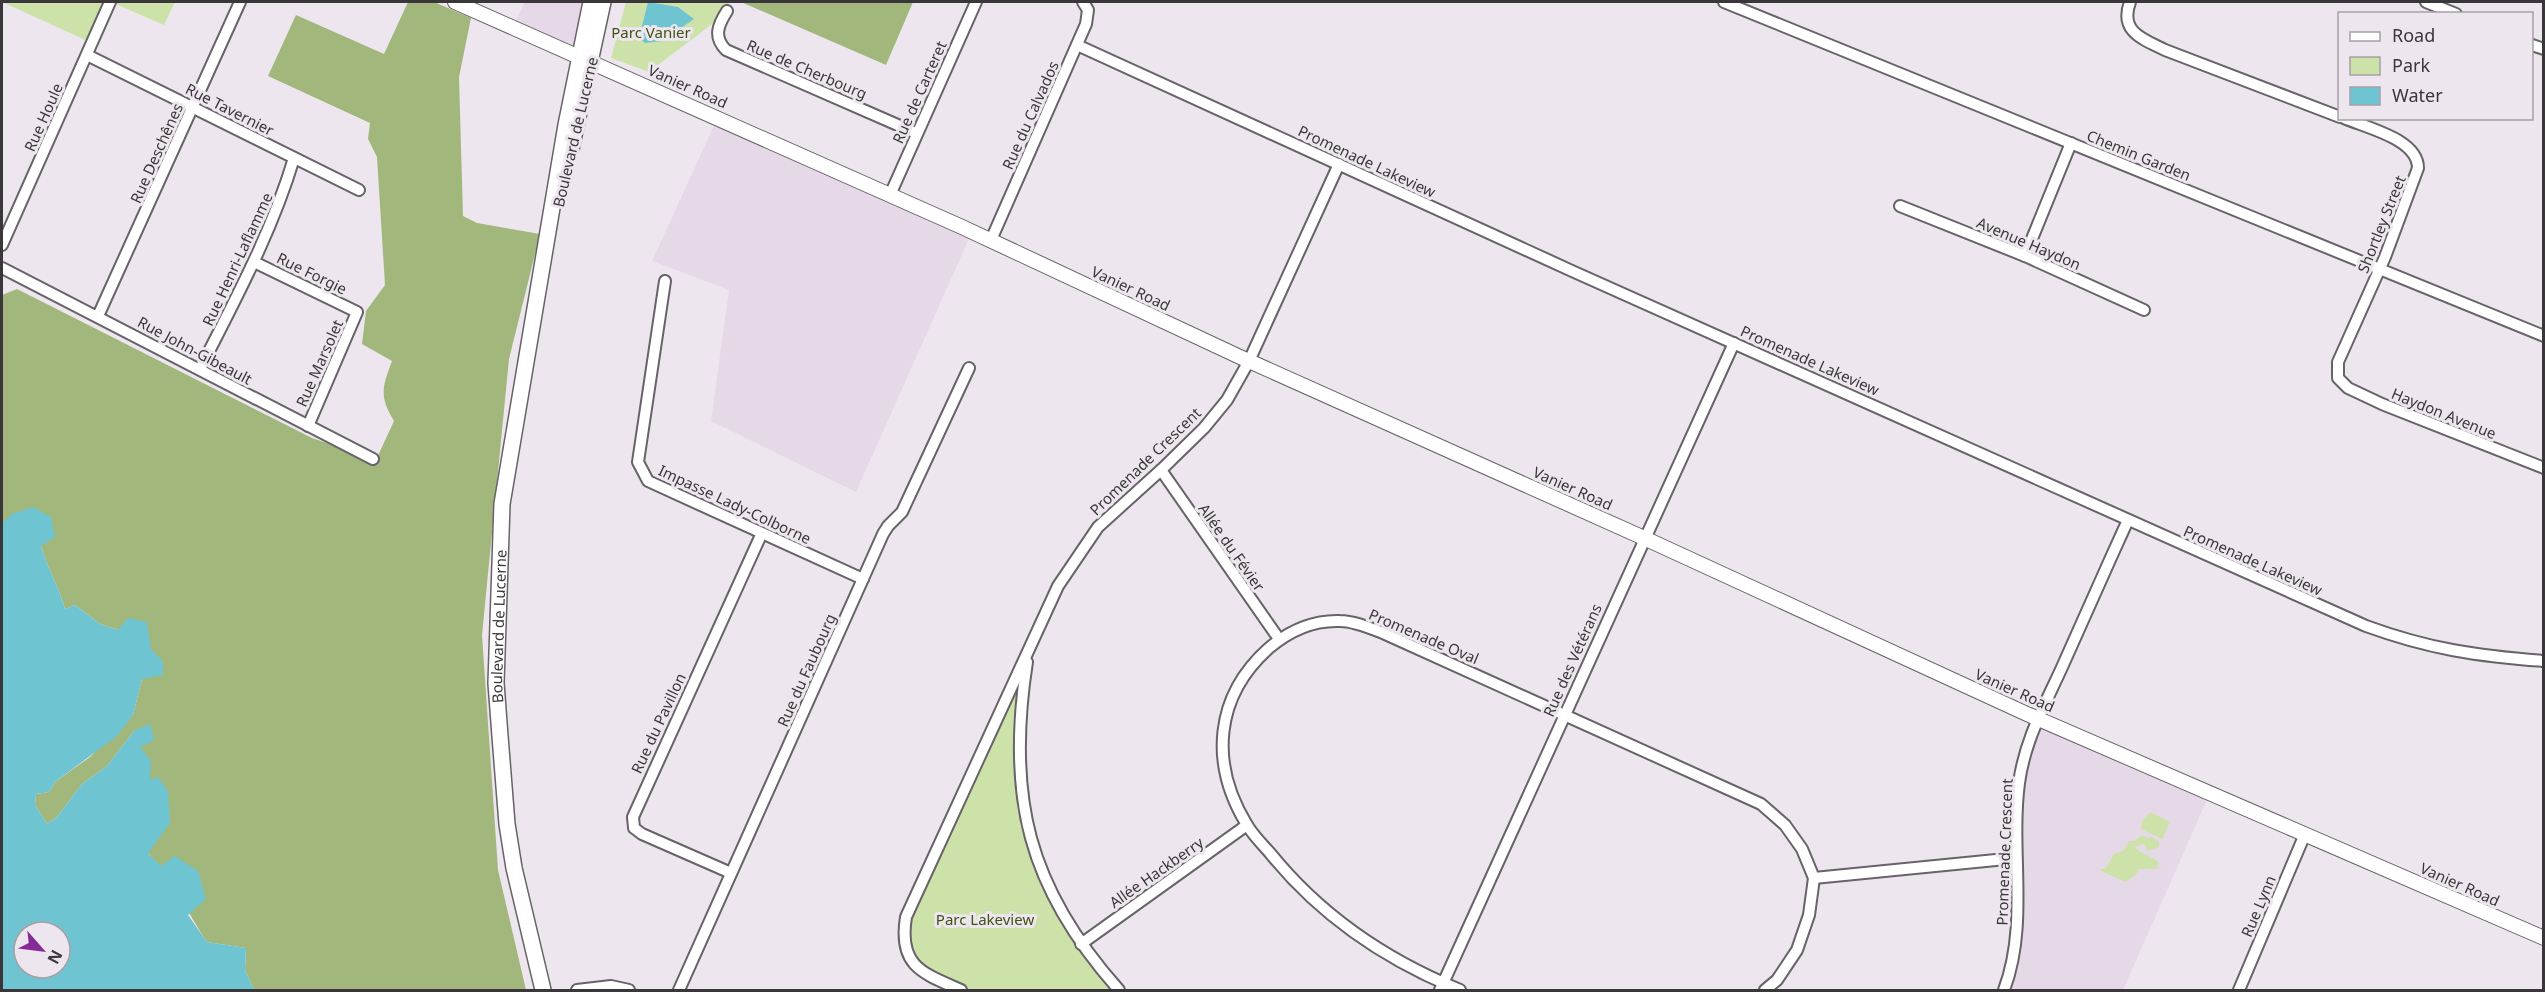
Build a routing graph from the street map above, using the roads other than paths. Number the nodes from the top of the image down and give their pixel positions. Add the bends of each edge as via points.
1 (110, 2) edge
2 (240, 2) edge
3 (455, 2) edge
4 (591, 2) edge
5 (603, 2) edge
6 (976, 2) edge
7 (1083, 2) edge
8 (1724, 2) edge
9 (2130, 2) edge
10 (2426, 2) edge
11 (727, 11) dead end
12 (2451, 12) edge
13 (1077, 45) junction
14 (87, 55) junction
15 (586, 60) junction
16 (193, 107) junction
17 (2338, 116) edge
18 (2349, 120) edge
19 (916, 133) junction
20 (2071, 143) junction
21 (294, 158) junction
22 (1339, 164) junction
23 (359, 190) dead end
24 (890, 195) junction
25 (1900, 206) dead end
26 (991, 240) junction
27 (2, 245) edge
28 (2025, 256) junction
29 (254, 262) junction
30 (2, 268) edge
31 (2380, 269) junction
32 (665, 281) dead end
33 (2144, 310) dead end
34 (357, 312) joint
35 (98, 316) junction
36 (2544, 336) edge
37 (1734, 343) junction
38 (1249, 361) junction
39 (969, 368) dead end
40 (201, 369) junction
41 (2338, 378) joint
42 (308, 426) junction
43 (373, 459) dead end
44 (2544, 468) edge
45 (1161, 470) junction
46 (2128, 520) junction
47 (761, 535) junction
48 (1644, 538) junction
49 (863, 579) junction
50 (1279, 639) junction
51 (1029, 647) junction
52 (2544, 661) edge
53 (1564, 715) junction
54 (2037, 717) junction
55 (1247, 825) junction
56 (2305, 834) junction
57 (2016, 858) junction
58 (731, 873) junction
59 (1814, 878) junction
60 (2544, 938) edge
61 (1081, 944) junction
62 (1442, 987) edge
63 (543, 990) edge
64 (577, 990) edge
65 (629, 990) edge
66 (679, 990) edge
67 (961, 990) edge
68 (1119, 990) edge
69 (1460, 990) edge
70 (1765, 990) edge
71 (2004, 990) edge
72 (2239, 990) edge

1 - 14 street, Rue Houle
2 - 16 street, Rue Deschênes
3 - 15 street, Vanier Road
4 - 15 main road, Boulevard de Lucerne
5 - 15 main road, Boulevard de Lucerne
6 - 19 street, Rue de Carteret
7 - 13 street, Rue du Calvados via 1089,17
8 - 20 street, Chemin Garden
9 - 17 street via 2127,20 2143,39
10 - 12 street
11 - 19 street, Rue de Cherbourg via 718,26 719,40 726,50
13 - 22 street, Promenade Lakeview
13 - 26 street, Rue du Calvados
14 - 16 street, Rue Tavernier
14 - 27 street, Rue Houle
15 - 24 street, Vanier Road
15 - 63 main road, Boulevard de Lucerne via 544,262 502,504 496,683 507,824
16 - 21 street, Rue Tavernier
16 - 35 street, Rue Deschênes
18 - 31 street, Shortley Street via 2408,145 2418,161 2416,179
19 - 24 street, Rue de Carteret
20 - 28 street
20 - 31 street, Chemin Garden
21 - 23 street, Rue Tavernier
21 - 29 street, Rue Henri-Laflamme
22 - 37 street, Promenade Lakeview
22 - 38 street, Promenade Crescent
24 - 26 street, Vanier Road
25 - 28 street, Avenue Haydon
26 - 38 street, Vanier Road
28 - 33 street, Avenue Haydon
29 - 34 street, Rue Forgie
29 - 40 street, Rue Henri-Laflamme
30 - 35 street, Rue John-Gibeault
31 - 36 street, Chemin Garden
31 - 41 street, Shortley Street via 2338,362
32 - 47 street, Impasse Lady-Colborne via 638,462 648,481
34 - 42 street, Rue Marsolet
35 - 40 street, Rue John-Gibeault
37 - 46 street, Promenade Lakeview
37 - 48 street, Rue des Vétérans
38 - 45 street, Promenade Crescent via 1227,400
38 - 48 street, Vanier Road
39 - 49 street, Rue du Faubourg via 902,512 888,526
40 - 42 street, Rue John-Gibeault
41 - 44 street, Haydon Avenue via 2348,388 2382,404
42 - 43 street, Rue John-Gibeault
45 - 50 street, Allée du Févier
45 - 51 street, Promenade Crescent via 1098,527 1058,586
46 - 52 street, Promenade Lakeview via 2399,638 2473,655
46 - 54 street, Promenade Crescent
47 - 49 street, Impasse Lady-Colborne
47 - 58 street, Rue du Pavillon via 633,817 634,828 642,834
48 - 53 street, Rue des Vétérans
48 - 54 street, Vanier Road
49 - 58 street, Rue du Faubourg
50 - 53 street, Promenade Oval via 1295,629 1341,620 1383,633
50 - 55 street, Promenade Oval via 1253,662 1236,688 1226,714 1222,742 1225,772
51 - 61 street, Promenade Crescent via 1021,724 1020,771 1025,814 1035,856
51 - 67 street, Promenade Crescent via 906,917 905,949 910,961 929,976
53 - 59 street, Promenade Oval via 1761,804 1785,825 1802,849
53 - 62 street, Rue des Vétérans
54 - 56 street, Vanier Road
54 - 57 street, Promenade Crescent via 2019,782
55 - 61 street, Allée Hackberry
55 - 62 street, Promenade Oval via 1298,885 1335,920
56 - 60 street, Vanier Road
56 - 72 street, Rue Lynn
57 - 59 street
57 - 71 street, Promenade Crescent via 2015,946
58 - 66 street, Rue du Faubourg
59 - 70 street via 1809,915 1797,950 1777,980
61 - 68 street, Promenade Crescent
62 - 69 street, Promenade Oval
64 - 65 street via 611,986

